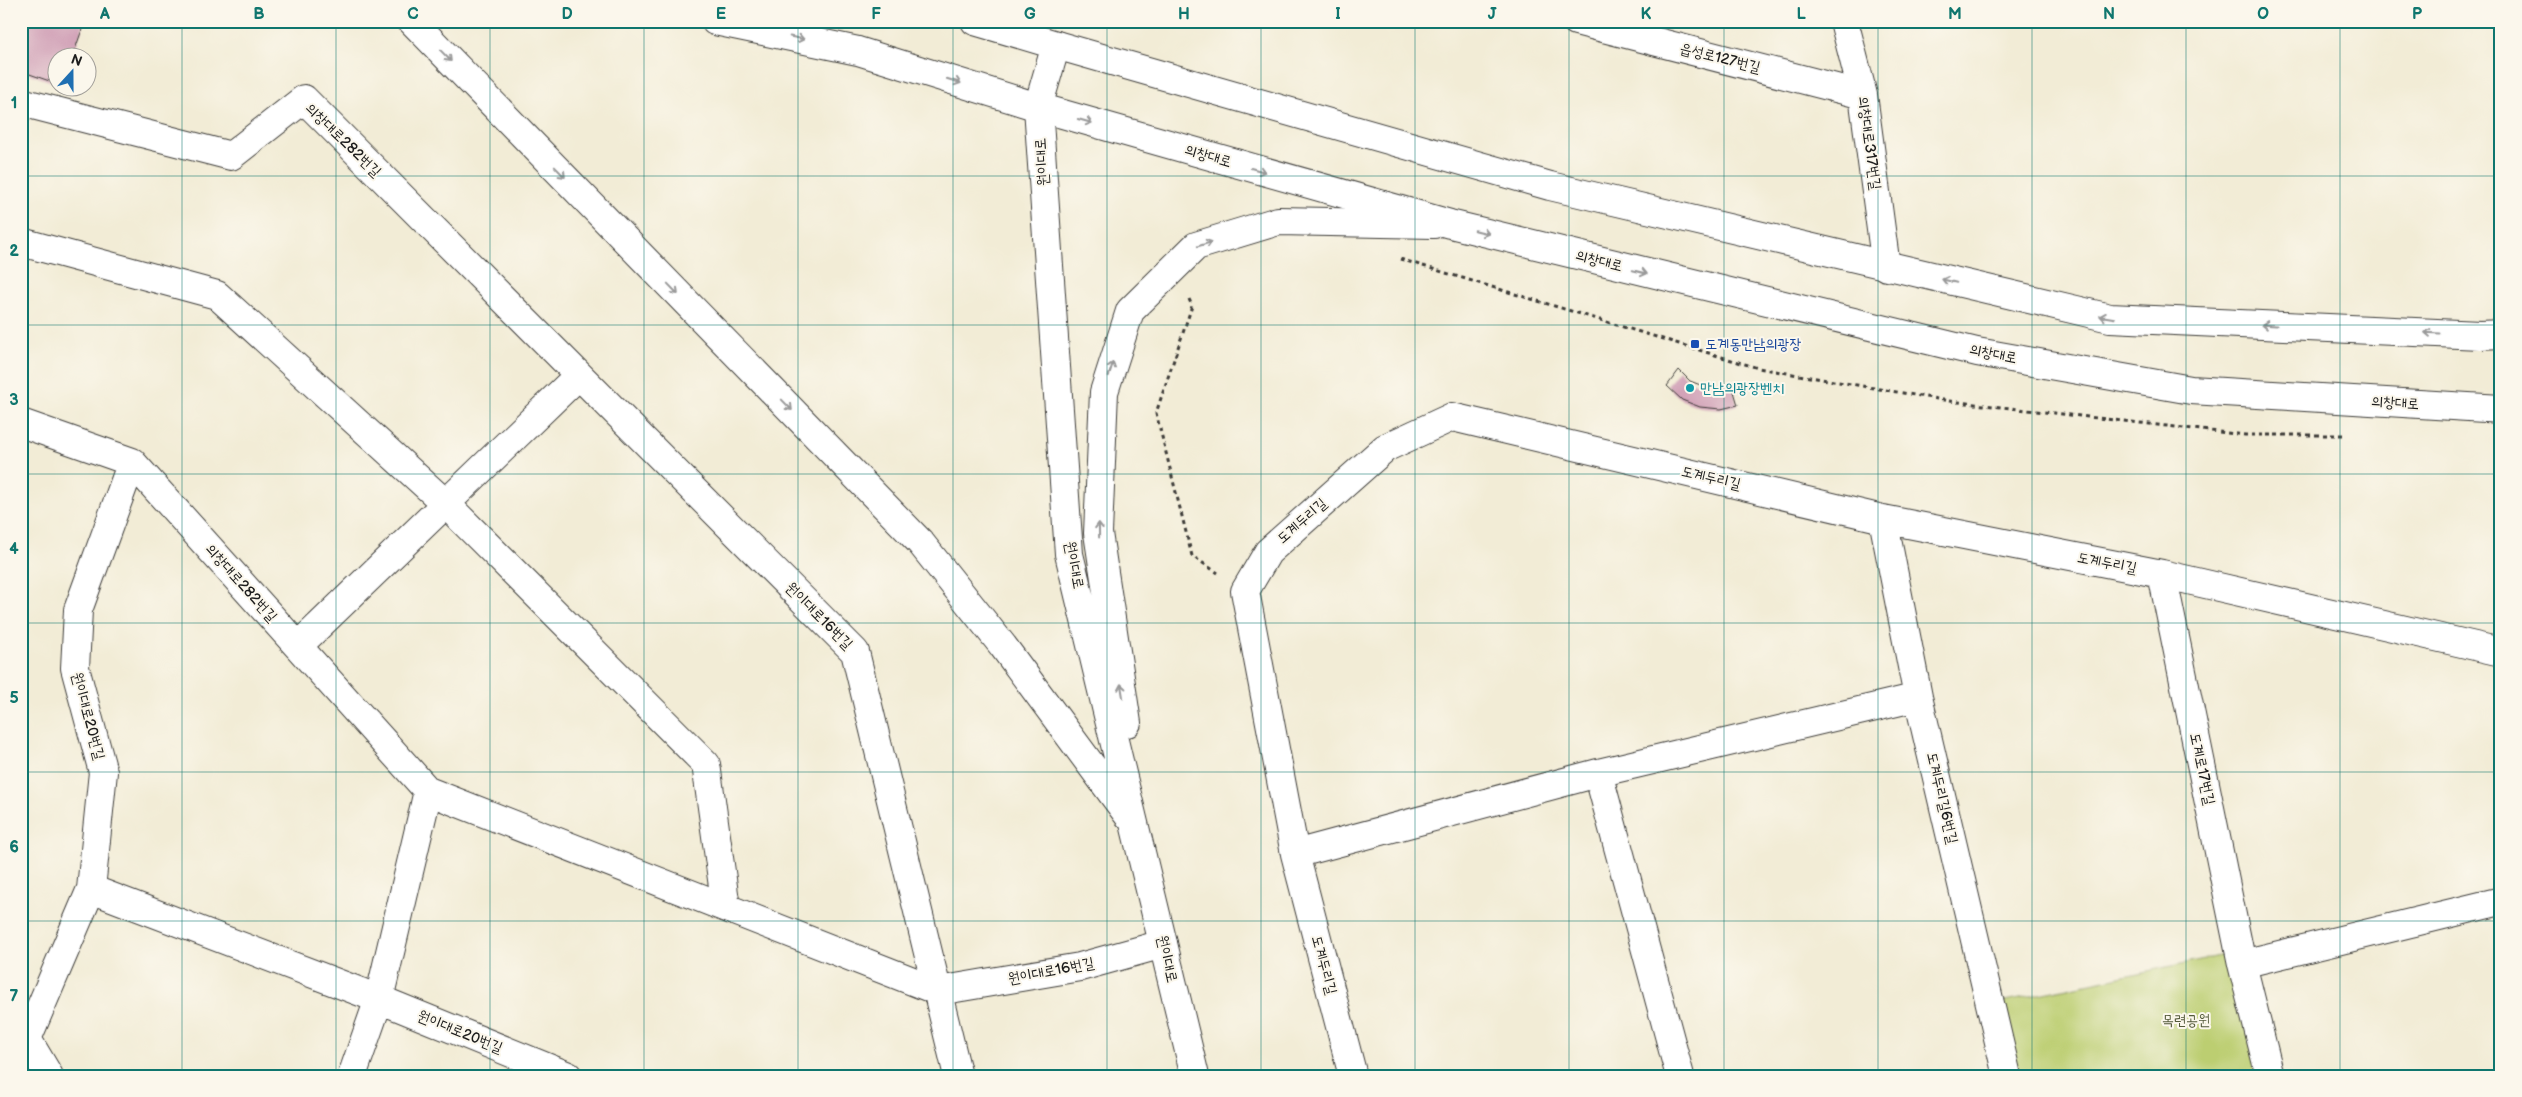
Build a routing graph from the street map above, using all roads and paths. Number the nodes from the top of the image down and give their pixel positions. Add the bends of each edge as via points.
1 (412, 21) edge
2 (715, 21) edge
3 (975, 21) edge
4 (1576, 21) edge
5 (1844, 21) edge
6 (1056, 45) junction
7 (1863, 95) junction
8 (21, 102) edge
9 (1038, 107) junction
10 (1450, 224) junction
11 (21, 242) edge
12 (1396, 258) dead end
13 (1886, 266) junction
14 (1173, 269) junction
15 (2501, 334) edge
16 (579, 375) junction
17 (2501, 409) edge
18 (21, 423) edge
19 (2353, 436) dead end
20 (132, 462) junction
21 (446, 504) junction
22 (1883, 518) junction
23 (2162, 574) junction
24 (1245, 591) junction
25 (298, 646) junction
26 (2501, 652) edge
27 (1918, 697) junction
28 (1598, 773) junction
29 (428, 791) junction
30 (1136, 826) junction
31 (1295, 854) junction
32 (90, 888) junction
33 (2501, 900) edge
34 (726, 908) junction
35 (1163, 944) junction
36 (2242, 964) junction
37 (938, 991) junction
38 (379, 999) junction
39 (49, 1076) edge
40 (352, 1076) edge
41 (568, 1076) edge
42 (958, 1076) edge
43 (1195, 1076) edge
44 (1353, 1076) edge
45 (1680, 1076) edge
46 (2007, 1076) edge
47 (2270, 1076) edge

1 -> 30 main road via 920,542 1003,646
2 -> 9 main road, 의창대로 via 858,51
3 - 6 main road
4 - 7 main road, 읍성로127번길
5 - 7 main road, 의창대로317번길
6 - 9 main road, 원이대로
6 - 13 main road via 1550,186
7 - 13 main road, 의창대로317번길
8 - 16 main road, 의창대로282번길 via 231,156 304,99
9 -> 10 main road, 의창대로
9 - 30 main road, 원이대로 via 1069,554
14 -> 10 main road via 1196,246 1278,221
10 -> 17 main road, 의창대로 via 1977,352 2171,387
11 - 21 main road via 216,295
12 - 19 path via 1758,368 1949,400 2245,435
15 -> 13 main road via 2110,318
14 - 24 path via 1192,306 1156,413 1192,556
30 -> 14 main road via 1126,718 1098,533 1104,392 1130,311
16 - 21 main road
16 - 37 main road, 원이대로16번길 via 855,652
18 - 20 main road, 의창대로282번길
20 - 25 main road, 의창대로282번길
20 - 32 main road, 원이대로20번길 via 78,610 75,668 103,772
21 - 25 main road
21 - 34 main road via 706,764
22 - 23 main road, 도계두리길
22 - 24 main road, 도계두리길 via 1452,417 1385,448 1268,552
22 - 27 main road, 도계두리길6번길
23 - 26 main road, 도계두리길
23 - 36 main road, 도계로17번길
24 - 31 main road, 도계두리길
25 - 29 main road, 의창대로282번길
27 - 28 main road
27 - 46 main road, 도계두리길6번길
28 - 31 main road
28 - 45 main road
29 - 34 main road
29 - 38 main road
30 - 35 main road, 원이대로
31 - 44 main road, 도계두리길
32 - 38 main road, 원이대로20번길
32 - 39 main road, 원이대로20번길 via 27,1039
33 - 36 main road
34 - 37 main road
35 - 37 main road, 원이대로16번길 via 1080,967
35 - 43 main road, 원이대로
36 - 47 main road, 도계로17번길
37 - 42 main road
38 - 40 main road
38 - 41 main road, 원이대로20번길

